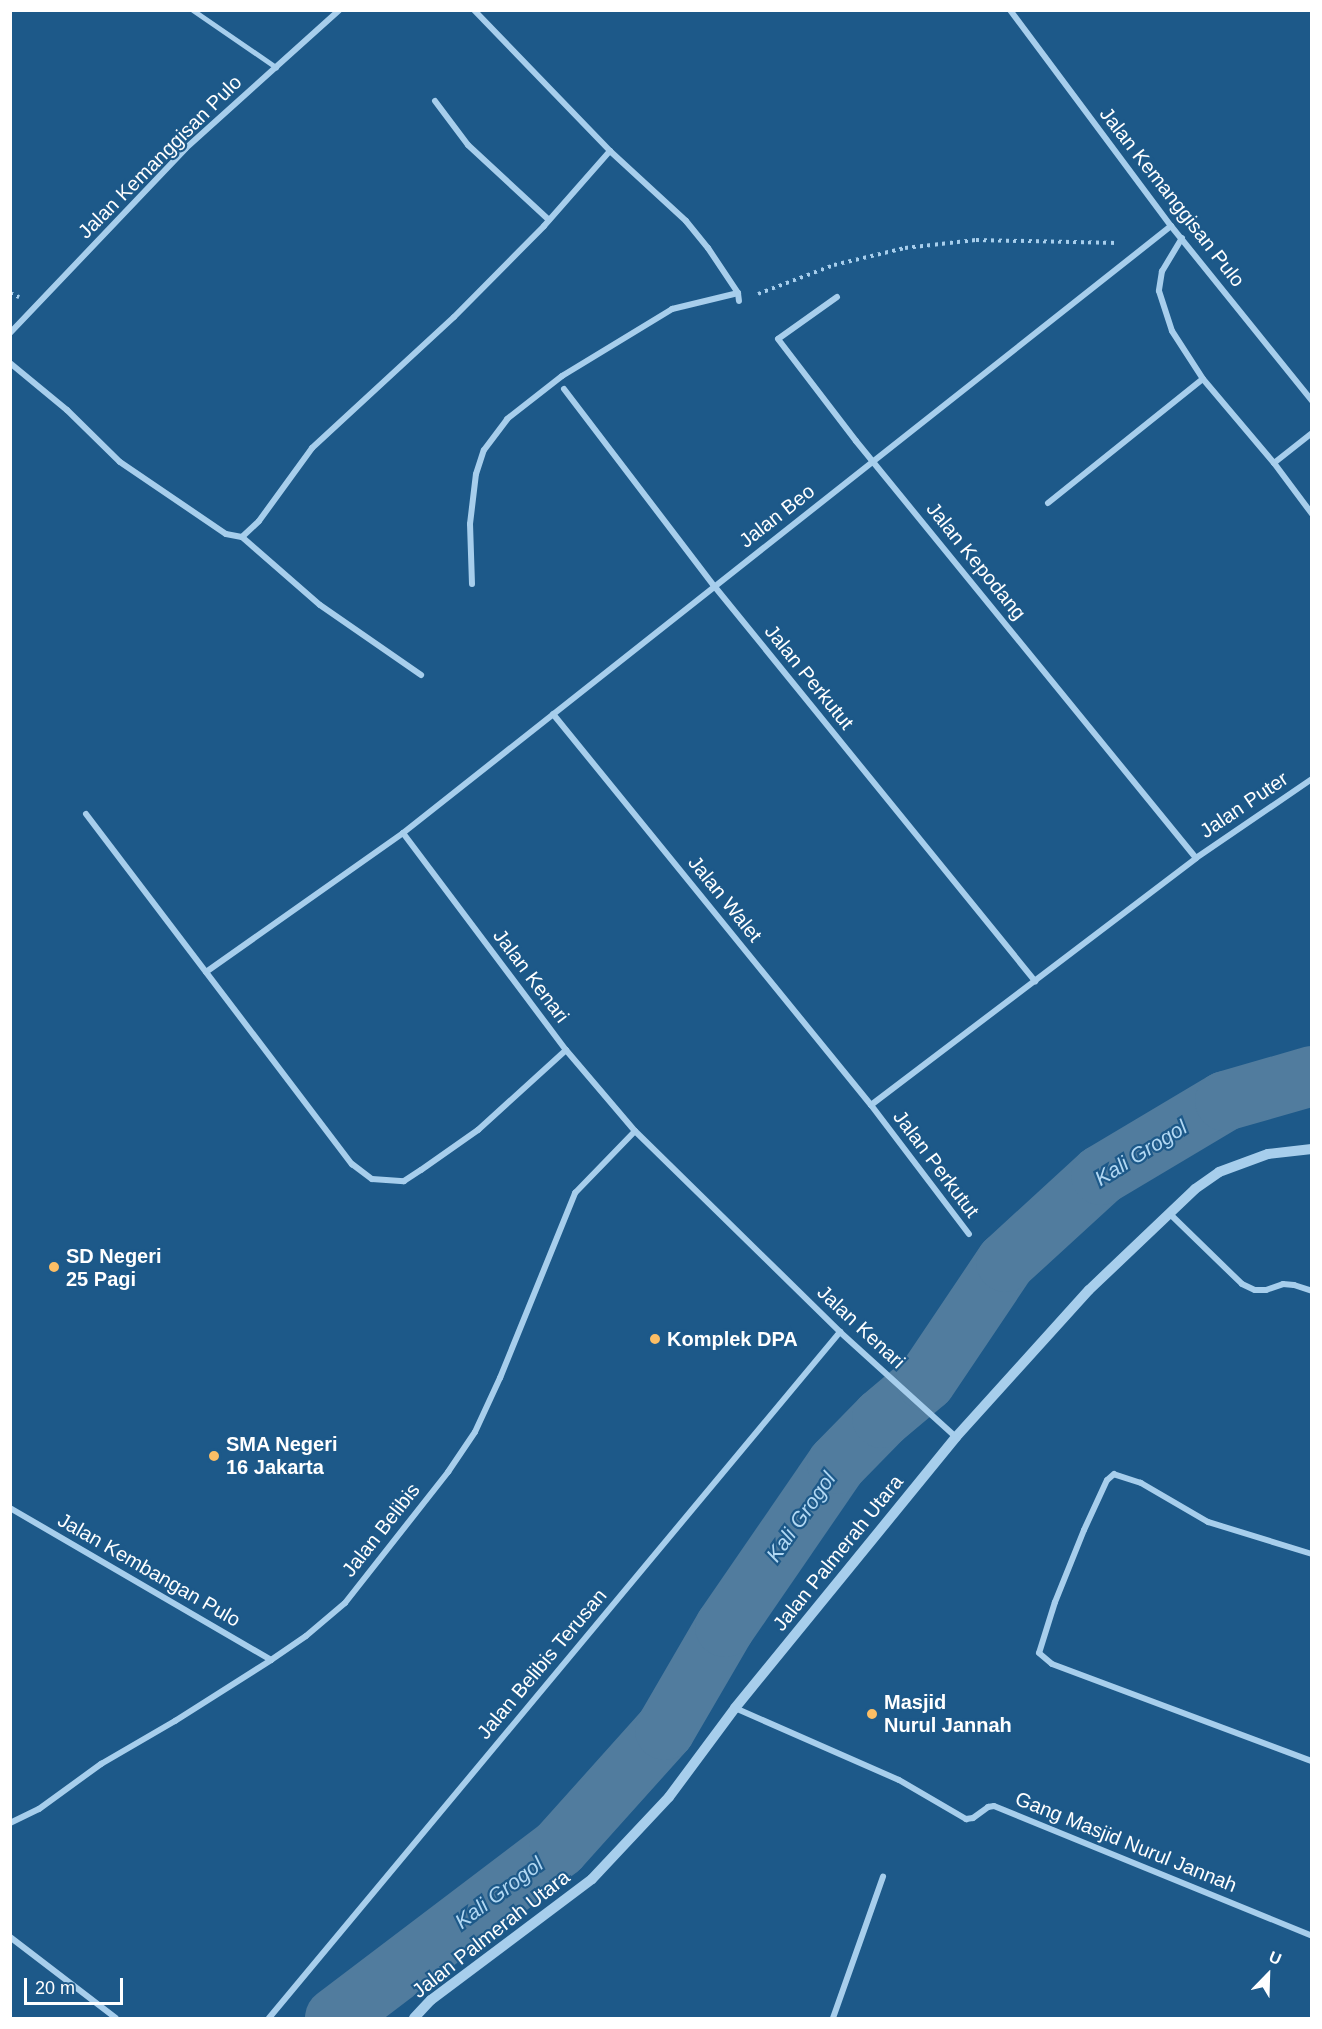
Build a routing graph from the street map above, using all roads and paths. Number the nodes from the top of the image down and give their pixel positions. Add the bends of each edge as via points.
1 (193, 10) edge
2 (339, 10) edge
3 (474, 10) edge
4 (1010, 10) edge
5 (276, 67) junction
6 (435, 101) dead end
7 (610, 151) junction
8 (549, 220) junction
9 (1172, 226) junction
10 (1182, 238) junction
11 (1136, 254) junction
12 (738, 292) junction
13 (837, 297) dead end
14 (739, 301) joint
15 (10, 333) edge
16 (10, 363) edge
17 (1203, 379) junction
18 (564, 389) dead end
19 (1311, 401) edge
20 (1311, 434) edge
21 (874, 461) junction
22 (1274, 463) junction
23 (1048, 503) dead end
24 (1311, 514) edge
25 (242, 537) junction
26 (472, 584) dead end
27 (715, 587) junction
28 (421, 675) dead end
29 (553, 714) junction
30 (1311, 779) edge
31 (86, 814) dead end
32 (404, 833) junction
33 (1196, 858) junction
34 (206, 972) junction
35 (1035, 981) junction
36 (566, 1050) junction
37 (871, 1105) junction
38 (635, 1131) junction
39 (1311, 1149) edge
40 (1170, 1214) junction
41 (969, 1234) dead end
42 (1311, 1291) edge
43 (840, 1332) junction
44 (956, 1437) junction
45 (10, 1508) edge
46 (1311, 1554) edge
47 (271, 1660) junction
48 (735, 1708) junction
49 (1311, 1761) edge
50 (10, 1823) edge
51 (883, 1877) dead end
52 (1311, 1936) edge
53 (10, 1937) edge
54 (116, 2019) edge
55 (269, 2019) edge
56 (414, 2019) edge
57 (833, 2019) edge

1 - 5 lane
2 - 5 street, Jalan Kemanggisan Pulo
3 - 7 street
4 - 9 street, Jalan Kemanggisan Pulo
5 - 15 street, Jalan Kemanggisan Pulo via 186,148
6 - 8 street via 468,145
7 - 8 street
7 - 12 street via 686,221
8 - 25 street via 454,316 312,448 259,521
9 - 10 street, Jalan Kemanggisan Pulo
9 - 11 street, Jalan Beo
10 - 17 street via 1162,272 1159,291 1172,331
10 - 19 street, Jalan Kemanggisan Pulo
11 - 14 path via 1115,242 1048,240 976,240 905,248 834,265
11 - 21 street, Jalan Beo
12 - 14 street
12 - 26 street via 672,309 653,319 562,376 507,419 484,450 476,474 470,524
13 - 21 street, Jalan Kepodang via 778,339
16 - 25 street via 67,410 120,462 226,534
17 - 22 street
17 - 23 street
18 - 27 street, Jalan Perkutut
20 - 22 street
21 - 27 street, Jalan Beo
21 - 33 street, Jalan Kepodang
22 - 24 street
25 - 28 street via 320,604
27 - 29 street, Jalan Beo
27 - 35 street, Jalan Perkutut
29 - 32 street, Jalan Beo
29 - 37 street, Jalan Walet
30 - 33 street, Jalan Puter
31 - 34 street
32 - 34 street
32 - 36 street, Jalan Kenari
33 - 35 street, Jalan Perkutut
34 - 36 street via 352,1164 372,1179 404,1181 421,1170 478,1130
35 - 37 street, Jalan Perkutut
36 - 38 street, Jalan Kenari
37 - 41 street, Jalan Perkutut
38 - 43 street, Jalan Kenari
38 - 47 street, Jalan Belibis via 575,1192 500,1378 475,1432 448,1472 345,1603
39 - 40 street, Jalan Palmerah Utara via 1251,1158 1219,1172
40 - 42 street via 1242,1284 1255,1290 1283,1284
40 - 44 street, Jalan Palmerah Utara via 1089,1290
43 - 44 street, Jalan Kenari
43 - 55 street, Jalan Belibis Terusan
44 - 48 street, Jalan Palmerah Utara
45 - 47 street, Jalan Kembangan Pulo
46 - 49 street via 1208,1522 1141,1483 1114,1474 1107,1480 1084,1530 1039,1653 1052,1664
47 - 50 street, Jalan Belibis via 100,1764 39,1809
48 - 52 street, Gang Masjid Nurul Jannah via 899,1780 966,1819 994,1806
48 - 56 street, Jalan Palmerah Utara via 669,1797 592,1879 431,2000
51 - 57 street
53 - 54 street

